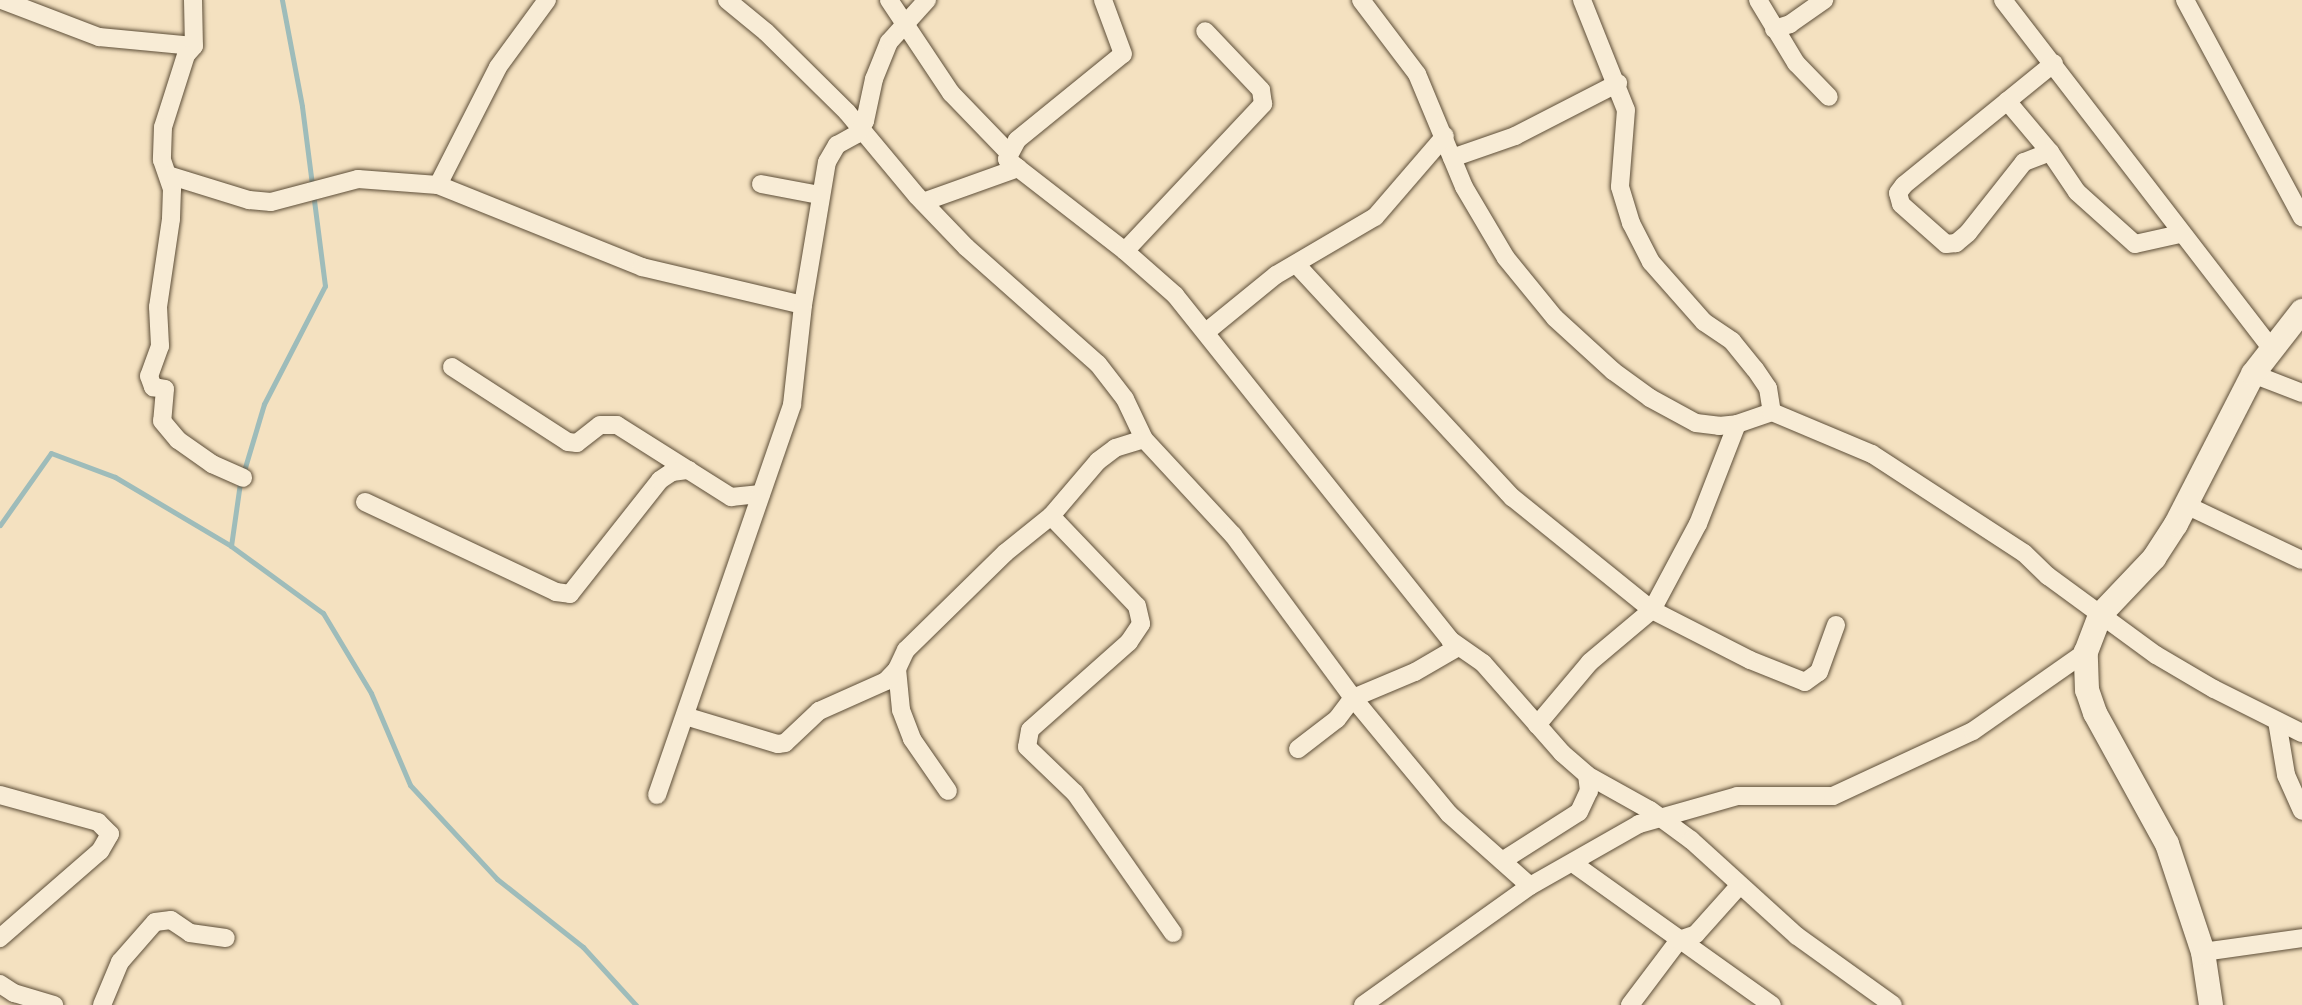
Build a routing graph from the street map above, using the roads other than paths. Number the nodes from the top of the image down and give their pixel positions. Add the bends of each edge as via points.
1 (2, 0) edge
2 (193, 0) edge
3 (547, 0) edge
4 (727, 0) edge
5 (889, 0) edge
6 (927, 0) edge
7 (1103, 0) edge
8 (1361, 0) edge
9 (1583, 0) edge
10 (1758, 0) edge
11 (1824, 0) edge
12 (2003, 0) edge
13 (2185, 0) edge
14 (905, 22) junction
15 (1774, 29) junction
16 (1205, 31) dead end
17 (194, 46) junction
18 (2054, 63) junction
19 (1618, 83) junction
20 (1829, 97) dead end
21 (2007, 101) junction
22 (861, 127) junction
23 (1445, 136) junction
24 (2050, 152) junction
25 (1452, 158) junction
26 (1013, 160) junction
27 (168, 175) junction
28 (761, 184) dead end
29 (438, 185) junction
30 (820, 195) junction
31 (923, 202) junction
32 (2302, 217) edge
33 (2180, 234) junction
34 (1125, 251) junction
35 (1296, 264) junction
36 (803, 305) junction
37 (2302, 311) edge
38 (1206, 332) junction
39 (2271, 348) junction
40 (452, 367) dead end
41 (2253, 374) junction
42 (2302, 393) edge
43 (1772, 412) junction
44 (1737, 424) junction
45 (1144, 439) junction
46 (689, 470) junction
47 (243, 478) dead end
48 (761, 494) junction
49 (365, 502) dead end
50 (2186, 505) junction
51 (1051, 516) junction
52 (2302, 560) edge
53 (1652, 610) junction
54 (2100, 615) junction
55 (1836, 625) dead end
56 (1458, 647) junction
57 (2086, 652) junction
58 (897, 669) junction
59 (1353, 698) junction
60 (685, 716) junction
61 (2277, 721) junction
62 (1537, 725) junction
63 (2302, 733) edge
64 (1298, 749) dead end
65 (1587, 775) junction
66 (948, 791) dead end
67 (0, 795) edge
68 (657, 795) dead end
69 (2302, 811) edge
70 (1659, 817) junction
71 (1502, 861) junction
72 (1574, 864) junction
73 (1530, 886) junction
74 (1739, 886) junction
75 (1173, 933) dead end
76 (0, 938) edge
77 (226, 938) dead end
78 (2302, 938) edge
79 (1679, 940) junction
80 (2203, 952) junction
81 (0, 984) edge
82 (54, 1005) edge
83 (102, 1005) edge
84 (1363, 1005) edge
85 (1630, 1005) edge
86 (1772, 1005) edge
87 (1893, 1005) edge
88 (2211, 1005) edge

1 - 17 street via 99,37
2 - 17 street
3 - 29 street via 498,67
4 - 22 street
5 - 14 street
6 - 14 street
7 - 26 street via 1123,54 1017,140
8 - 23 street via 1417,74
9 - 19 street
10 - 15 street
11 - 15 street
12 - 18 street
13 - 32 street
14 - 22 street via 881,58
14 - 26 street via 951,93
15 - 20 street via 1810,81
16 - 34 street via 1261,90 1263,104
17 - 27 street via 166,108 161,145
18 - 21 street
18 - 33 street
19 - 25 street via 1515,136
19 - 43 street via 1627,125 1620,187 1631,223 1651,262 1755,369 1768,388
21 - 24 street
21 - 24 street via 1904,185 1898,193 1901,204 1946,244 1956,243 2024,162
22 - 30 street via 832,152
22 - 31 street
23 - 25 street
23 - 35 street via 1375,217
24 - 33 street via 2077,192 2135,244
25 - 44 street via 1506,258 1581,345 1676,414 1696,423
26 - 31 street
26 - 34 street
27 - 29 street via 259,202 283,201 358,179
27 - 47 street via 171,219 158,307 160,346 149,376 153,387 165,389 162,421 178,440
28 - 30 street
29 - 36 street via 642,267
30 - 36 street
31 - 45 street via 1098,364 1125,399
33 - 39 street
34 - 38 street via 1175,295
35 - 38 street
35 - 53 street via 1513,498
36 - 48 street via 792,405
37 - 39 street
38 - 56 street
39 - 41 street
40 - 46 street via 568,442 577,443 600,425 617,425
41 - 42 street
41 - 50 street
43 - 44 street
43 - 54 street via 1872,454 1912,477 2024,553
44 - 53 street via 1698,524
45 - 51 street via 1115,448 1098,461
45 - 59 street via 1233,535
46 - 48 street via 731,497
46 - 49 street via 660,480 570,594
48 - 60 street
50 - 52 street
50 - 54 street via 2154,558
51 - 58 street via 1005,553 906,650
51 - 75 street via 1137,606 1141,624 1129,642 1030,730 1027,747 1075,793
53 - 55 street via 1805,682 1819,672
53 - 62 street via 1590,662
54 - 57 street
54 - 61 street via 2156,655
56 - 59 street
56 - 62 street via 1483,663
57 - 70 street via 1973,731 1833,796 1737,796
57 - 80 street via 2087,690 2095,713 2167,844
58 - 60 street via 875,688 819,711 785,743
58 - 66 street via 901,710 912,739
59 - 64 street via 1337,719
59 - 71 street via 1449,814
60 - 68 street
61 - 63 street
61 - 69 street via 2286,775
62 - 65 street
65 - 70 street
65 - 71 street via 1589,791 1579,812
67 - 76 street via 98,822 110,834 100,851
70 - 72 street
70 - 74 street
71 - 73 street
72 - 73 street
72 - 79 street
73 - 84 street
74 - 79 street via 1696,934
74 - 87 street via 1797,936
77 - 83 street via 190,933 171,920 155,922 120,962
78 - 80 street
79 - 85 street
79 - 86 street
80 - 88 street
81 - 82 street

